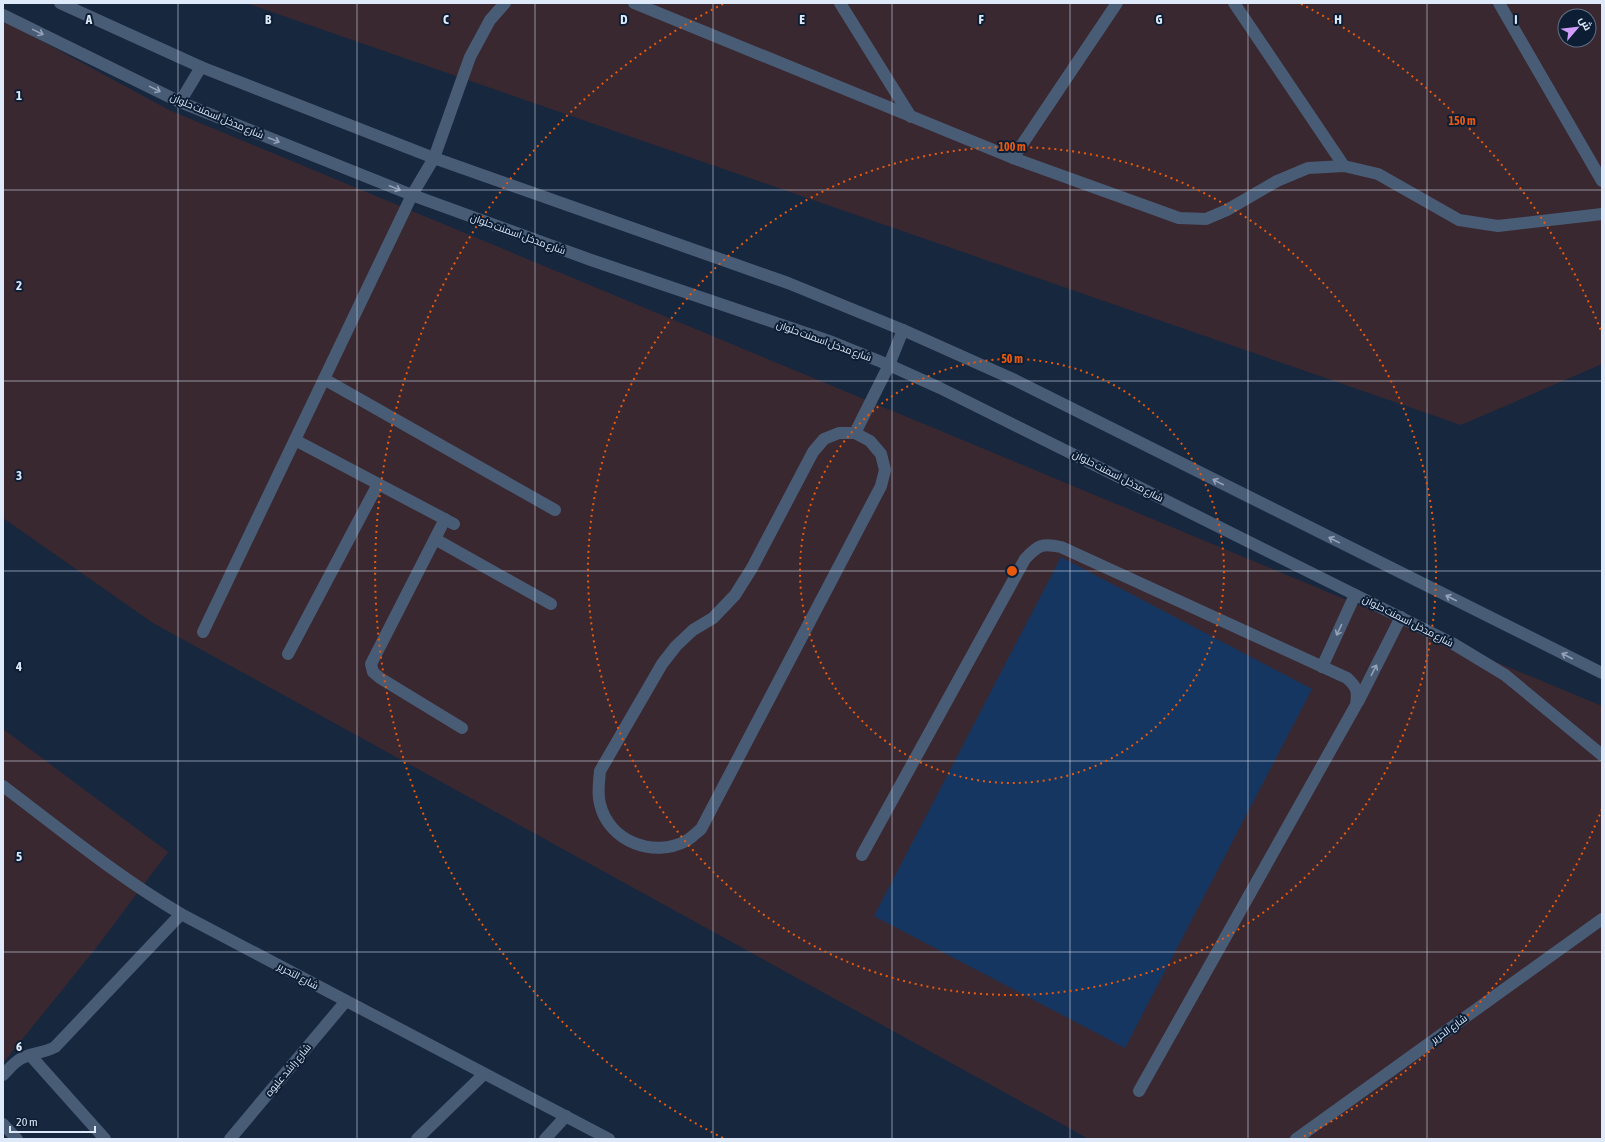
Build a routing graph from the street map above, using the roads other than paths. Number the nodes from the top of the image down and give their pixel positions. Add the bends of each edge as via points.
1 (60, 3) edge
2 (505, 3) edge
3 (634, 3) edge
4 (840, 3) edge
5 (1117, 3) edge
6 (1234, 3) edge
7 (1499, 3) edge
8 (3, 15) edge
9 (201, 68) junction
10 (180, 102) junction
11 (911, 116) junction
12 (434, 158) junction
13 (1014, 158) junction
14 (1344, 166) junction
15 (1602, 181) edge
16 (412, 195) junction
17 (1602, 214) edge
18 (903, 330) junction
19 (889, 365) junction
20 (324, 379) junction
21 (855, 433) junction
22 (295, 440) junction
23 (378, 484) junction
24 (556, 510) dead end
25 (435, 539) junction
26 (1355, 595) junction
27 (551, 604) dead end
28 (1401, 618) junction
29 (203, 632) dead end
30 (288, 654) dead end
31 (1322, 667) junction
32 (1602, 673) edge
33 (1356, 705) junction
34 (462, 728) dead end
35 (1602, 755) edge
36 (3, 786) edge
37 (862, 855) dead end
38 (181, 914) junction
39 (1602, 919) edge
40 (346, 1001) junction
41 (30, 1055) junction
42 (484, 1074) junction
43 (3, 1075) edge
44 (1139, 1091) dead end
45 (566, 1116) junction
46 (3, 1124) edge
47 (17, 1139) edge
48 (105, 1139) edge
49 (230, 1139) edge
50 (417, 1139) edge
51 (545, 1139) edge
52 (609, 1139) edge
53 (1296, 1139) edge

1 - 9 street
2 - 12 street via 490,20 470,58
3 - 11 street
4 - 11 street
5 - 13 street
6 - 14 street
7 - 15 street
8 -> 10 street, شارع مدخل اسمنت حلوان
9 - 10 street
9 - 12 street
10 -> 16 street, شارع مدخل اسمنت حلوان
11 - 13 street
12 - 16 street
12 - 18 street via 788,283
13 - 14 street via 1179,218 1206,219 1277,181 1308,168
14 - 17 street via 1378,174 1459,220 1498,226
16 - 19 street, شارع مدخل اسمنت حلوان via 591,260 832,342
16 - 20 street
18 - 19 street
32 -> 18 street via 1015,380
19 - 21 street
19 - 26 street, شارع مدخل اسمنت حلوان via 983,409
20 - 22 street
20 - 24 street
21 - 21 street via 839,433 824,439 813,452 735,595 713,618 676,646 662,664 600,771 600,806 608,822 620,835 635,844 653,848 670,847 687,840 701,830 881,486 885,470 881,454 870,441
22 - 23 street
22 - 29 street
23 - 25 street via 450,521
23 - 30 street
25 - 27 street
25 - 34 street via 371,664 373,672 380,678
26 - 28 street, شارع مدخل اسمنت حلوان
26 -> 31 street
33 -> 28 street
28 - 35 street, شارع مدخل اسمنت حلوان via 1452,643 1505,675
31 - 33 street via 1347,678 1355,685 1358,695
31 - 37 street via 1061,547 1047,544 1034,549 1024,559
33 - 44 street
36 - 38 street, شارع التحرير via 112,870
38 - 40 street, شارع التحرير
38 - 41 street via 55,1047
39 - 53 street, شارع الحرير
40 - 42 street, شارع التحرير
40 - 49 street, شارع راشد عليوه
41 - 43 street via 20,1059
41 - 48 street
42 - 45 street, شارع التحرير
42 - 50 street
45 - 51 street
45 - 52 street, شارع التحرير
46 - 47 street

